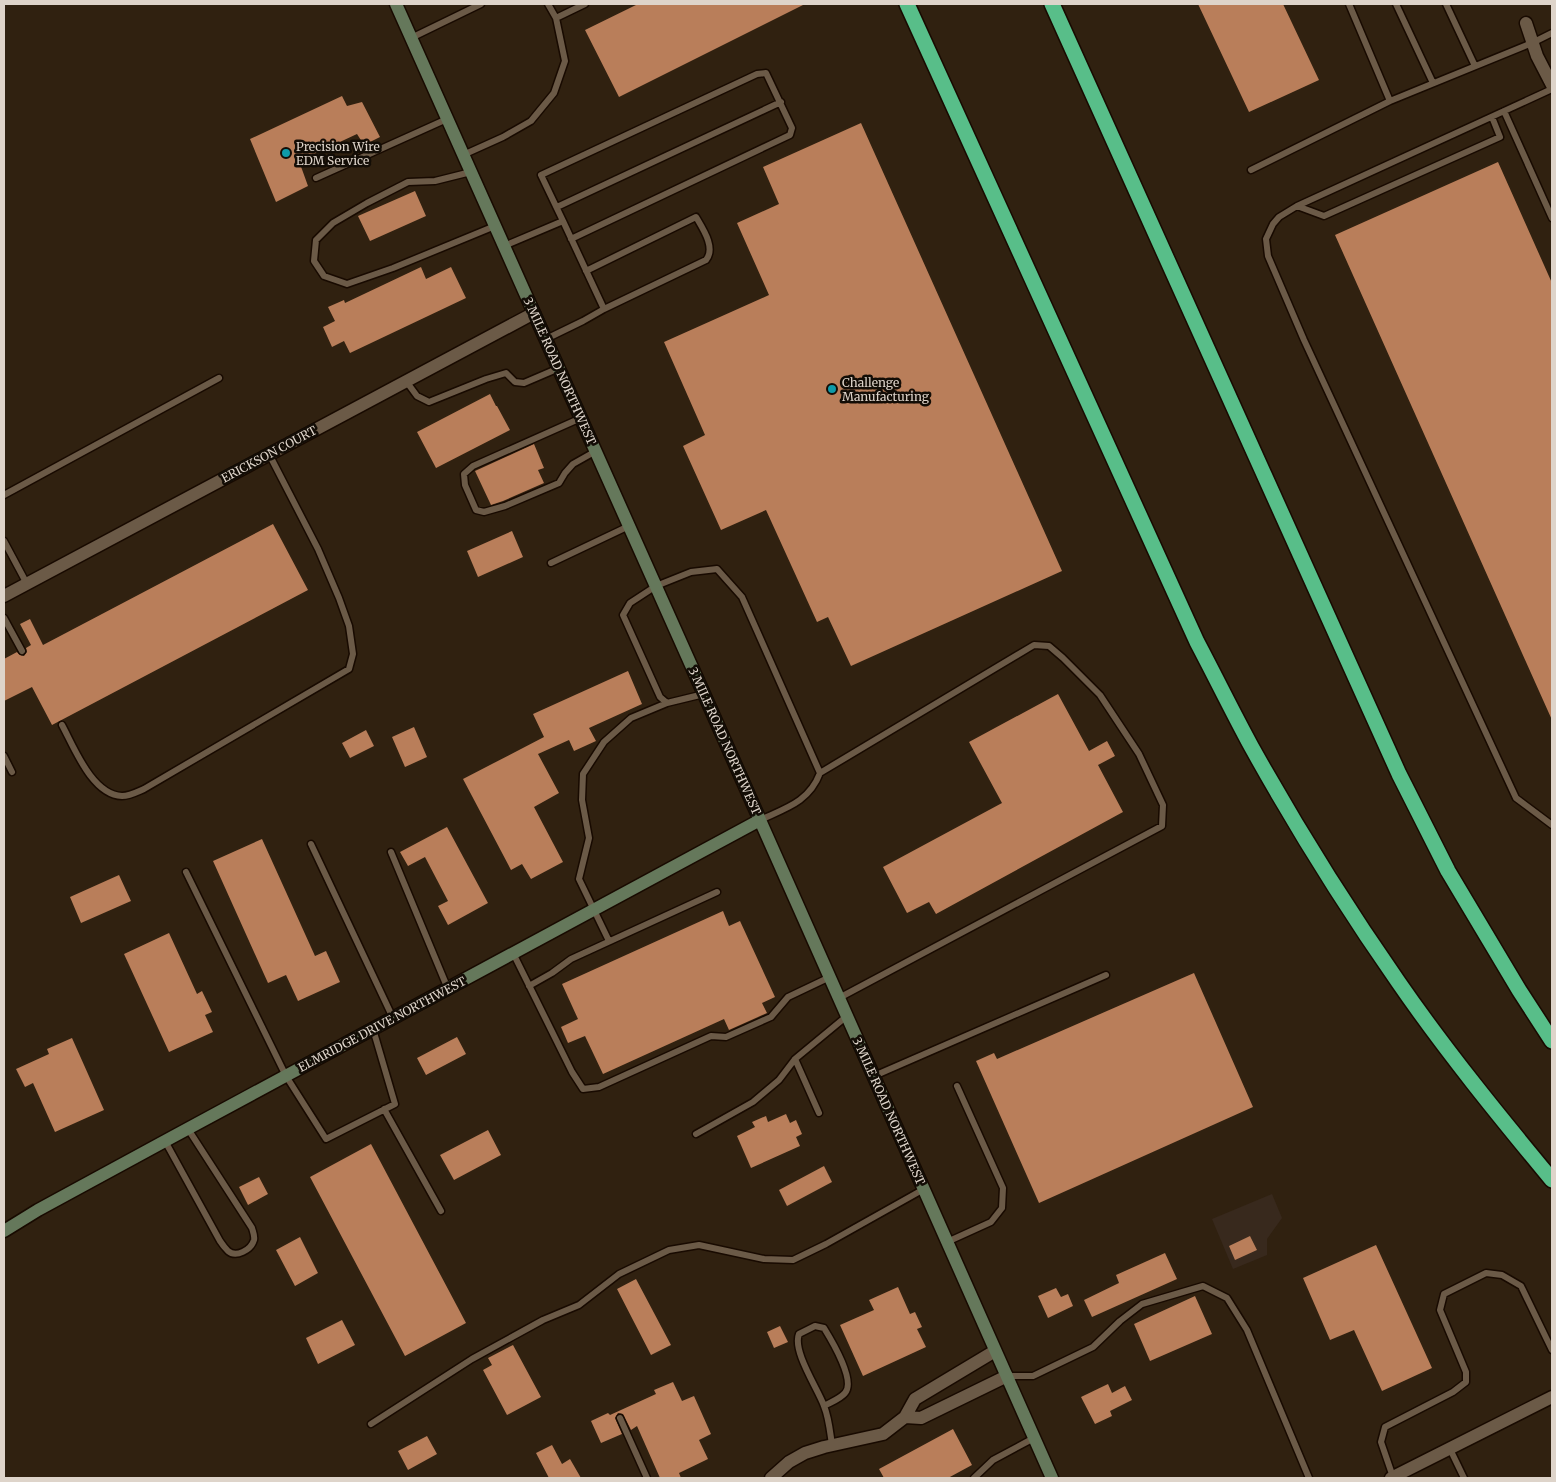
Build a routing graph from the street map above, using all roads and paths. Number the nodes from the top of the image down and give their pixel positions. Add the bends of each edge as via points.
1 (396, 4) edge
2 (481, 4) edge
3 (548, 4) edge
4 (585, 4) edge
5 (907, 4) edge
6 (1052, 4) edge
7 (1350, 4) edge
8 (1396, 4) edge
9 (1446, 4) edge
10 (556, 18) junction
11 (1526, 23) dead end
12 (1552, 32) edge
13 (411, 38) junction
14 (1532, 42) junction
15 (1475, 66) junction
16 (1433, 83) junction
17 (1552, 85) edge
18 (1552, 89) edge
19 (1390, 101) junction
20 (780, 102) junction
21 (1504, 111) junction
22 (1492, 117) junction
23 (447, 118) junction
24 (464, 155) junction
25 (1250, 170) dead end
26 (471, 172) junction
27 (316, 178) dead end
28 (1297, 206) junction
29 (557, 207) junction
30 (1552, 218) edge
31 (562, 221) junction
32 (495, 226) junction
33 (571, 239) junction
34 (504, 246) junction
35 (586, 271) junction
36 (604, 309) junction
37 (534, 313) junction
38 (546, 339) junction
39 (558, 368) junction
40 (219, 378) dead end
41 (406, 381) junction
42 (581, 418) junction
43 (596, 451) junction
44 (269, 454) junction
45 (4, 495) edge
46 (629, 526) junction
47 (4, 541) edge
48 (550, 563) dead end
49 (27, 584) junction
50 (656, 586) junction
51 (4, 596) edge
52 (4, 618) edge
53 (7, 631) edge
54 (22, 651) dead end
55 (704, 694) junction
56 (667, 703) junction
57 (62, 725) dead end
58 (4, 756) edge
59 (12, 772) dead end
60 (820, 773) junction
61 (760, 820) junction
62 (1552, 825) edge
63 (311, 844) dead end
64 (391, 852) dead end
65 (186, 872) dead end
66 (716, 892) dead end
67 (595, 909) junction
68 (610, 942) junction
69 (513, 953) junction
70 (1106, 975) dead end
71 (830, 977) junction
72 (529, 986) junction
73 (448, 989) junction
74 (839, 998) junction
75 (847, 1016) junction
76 (393, 1018) junction
77 (373, 1029) junction
78 (1552, 1041) edge
79 (794, 1059) junction
80 (286, 1076) junction
81 (874, 1076) junction
82 (957, 1086) dead end
83 (384, 1109) junction
84 (819, 1113) dead end
85 (188, 1129) junction
86 (696, 1134) dead end
87 (165, 1141) junction
88 (1552, 1180) edge
89 (924, 1190) junction
90 (441, 1211) dead end
91 (4, 1231) edge
92 (947, 1242) junction
93 (1552, 1350) edge
94 (996, 1351) junction
95 (1007, 1376) junction
96 (1552, 1397) edge
97 (824, 1406) junction
98 (905, 1417) junction
99 (620, 1418) dead end
100 (371, 1424) dead end
101 (1034, 1438) junction
102 (832, 1445) junction
103 (1450, 1450) junction
104 (647, 1478) edge
105 (771, 1478) edge
106 (974, 1478) edge
107 (1052, 1478) edge
108 (1308, 1478) edge
109 (1392, 1478) edge
110 (1464, 1478) edge

1 - 13 main road, 3 MILE ROAD NORTHWEST
2 - 13 lane
3 - 10 lane
4 - 10 lane
5 - 88 highway via 1197,642 1251,745 1399,983 1462,1069
6 - 78 highway via 1399,774 1448,871
7 - 19 lane
8 - 16 lane
9 - 15 lane
10 - 24 lane via 565,61 554,93 531,121
11 - 14 street
12 - 14 lane
13 - 23 main road, 3 MILE ROAD NORTHWEST
14 - 15 lane
14 - 17 street
15 - 16 lane
16 - 19 lane
18 - 21 lane
19 - 25 lane
20 - 29 lane
20 - 29 lane via 766,73 757,74 541,174
20 - 33 lane via 792,128 790,135
21 - 22 lane
21 - 30 lane
22 - 28 lane
22 - 28 lane via 1500,138 1324,216
23 - 24 main road, 3 MILE ROAD NORTHWEST
23 - 27 lane
24 - 26 main road, 3 MILE ROAD NORTHWEST
26 - 32 main road, 3 MILE ROAD NORTHWEST
26 - 32 lane via 435,181 408,182 367,203 333,223 316,240 314,261 324,276 347,284
28 - 62 lane via 1273,224 1266,239 1268,256 1516,798
29 - 31 lane
31 - 33 lane
31 - 34 lane
32 - 34 main road, 3 MILE ROAD NORTHWEST
33 - 35 lane
34 - 37 main road, 3 MILE ROAD NORTHWEST
35 - 36 lane
35 - 36 lane via 696,217 710,248 710,256
36 - 38 lane
37 - 38 main road, 3 MILE ROAD NORTHWEST
37 - 41 street, ERICKSON COURT
38 - 39 main road, 3 MILE ROAD NORTHWEST
39 - 41 lane via 524,383 515,382 506,372 429,402 417,396
39 - 42 main road, 3 MILE ROAD NORTHWEST
40 - 45 lane
41 - 44 street, ERICKSON COURT
42 - 43 main road, 3 MILE ROAD NORTHWEST
42 - 43 lane via 473,466 464,474 465,485 476,510 484,512 506,506 559,483 573,464
43 - 46 main road, 3 MILE ROAD NORTHWEST
44 - 49 street, ERICKSON COURT
44 - 57 lane via 318,549 339,598 349,626 352,654 349,669 133,794 121,796 95,783
46 - 48 lane
46 - 50 main road, 3 MILE ROAD NORTHWEST
47 - 49 lane
49 - 51 street, ERICKSON COURT
50 - 55 main road, 3 MILE ROAD NORTHWEST
50 - 56 lane via 630,603 623,615 660,697
50 - 60 lane via 691,572 717,569 742,597
52 - 53 lane
53 - 54 lane
55 - 56 lane
55 - 61 main road, 3 MILE ROAD NORTHWEST
56 - 67 lane via 630,718 604,742 583,774 582,800 589,838 579,879
58 - 59 lane
60 - 61 lane via 816,784 802,800
60 - 74 lane via 1034,645 1049,646 1100,696 1138,754 1164,805 1162,826
61 - 67 main road, ELMRIDGE DRIVE NORTHWEST
61 - 71 main road, 3 MILE ROAD NORTHWEST
63 - 76 lane
64 - 73 lane
65 - 80 lane
66 - 68 lane
67 - 68 lane
67 - 69 main road, ELMRIDGE DRIVE NORTHWEST
68 - 72 lane via 571,959
69 - 72 lane
69 - 73 main road, ELMRIDGE DRIVE NORTHWEST
70 - 81 lane
71 - 72 lane via 788,997 771,1016 726,1037 711,1036 599,1087 583,1089
71 - 74 main road, 3 MILE ROAD NORTHWEST
73 - 76 main road, ELMRIDGE DRIVE NORTHWEST
74 - 75 main road, 3 MILE ROAD NORTHWEST
75 - 79 lane
75 - 81 main road, 3 MILE ROAD NORTHWEST
76 - 77 main road, ELMRIDGE DRIVE NORTHWEST
77 - 80 main road, ELMRIDGE DRIVE NORTHWEST
77 - 83 lane via 395,1104
79 - 84 lane
79 - 86 lane via 779,1080 753,1102
80 - 83 lane via 326,1139
80 - 85 main road, ELMRIDGE DRIVE NORTHWEST
81 - 89 main road, 3 MILE ROAD NORTHWEST
82 - 92 lane via 1003,1188 1002,1208 991,1222
83 - 90 lane
85 - 87 main road, ELMRIDGE DRIVE NORTHWEST
85 - 87 lane via 252,1228 255,1238 243,1252 234,1254 220,1241
87 - 91 main road, ELMRIDGE DRIVE NORTHWEST
89 - 92 main road, 3 MILE ROAD NORTHWEST
89 - 100 lane via 793,1260 764,1259 699,1246 669,1250 619,1274 579,1305 543,1320 472,1358
92 - 94 main road, 3 MILE ROAD NORTHWEST
93 - 109 lane via 1521,1286 1502,1275 1486,1273 1444,1294 1440,1310 1466,1372 1466,1382 1385,1427 1381,1442
94 - 95 main road, 3 MILE ROAD NORTHWEST
94 - 98 street via 916,1399
95 - 98 street via 921,1418
95 - 101 main road, 3 MILE ROAD NORTHWEST
95 - 108 lane via 1033,1376 1093,1348 1142,1304 1203,1286 1227,1298 1247,1330
96 - 103 street
97 - 97 lane via 797,1343 799,1334 815,1326 824,1328 846,1373 848,1387 844,1394
97 - 102 lane
98 - 102 street via 883,1434
99 - 104 lane
101 - 106 lane via 993,1460
101 - 107 main road, 3 MILE ROAD NORTHWEST
102 - 105 street via 805,1453
103 - 109 street
103 - 110 lane

